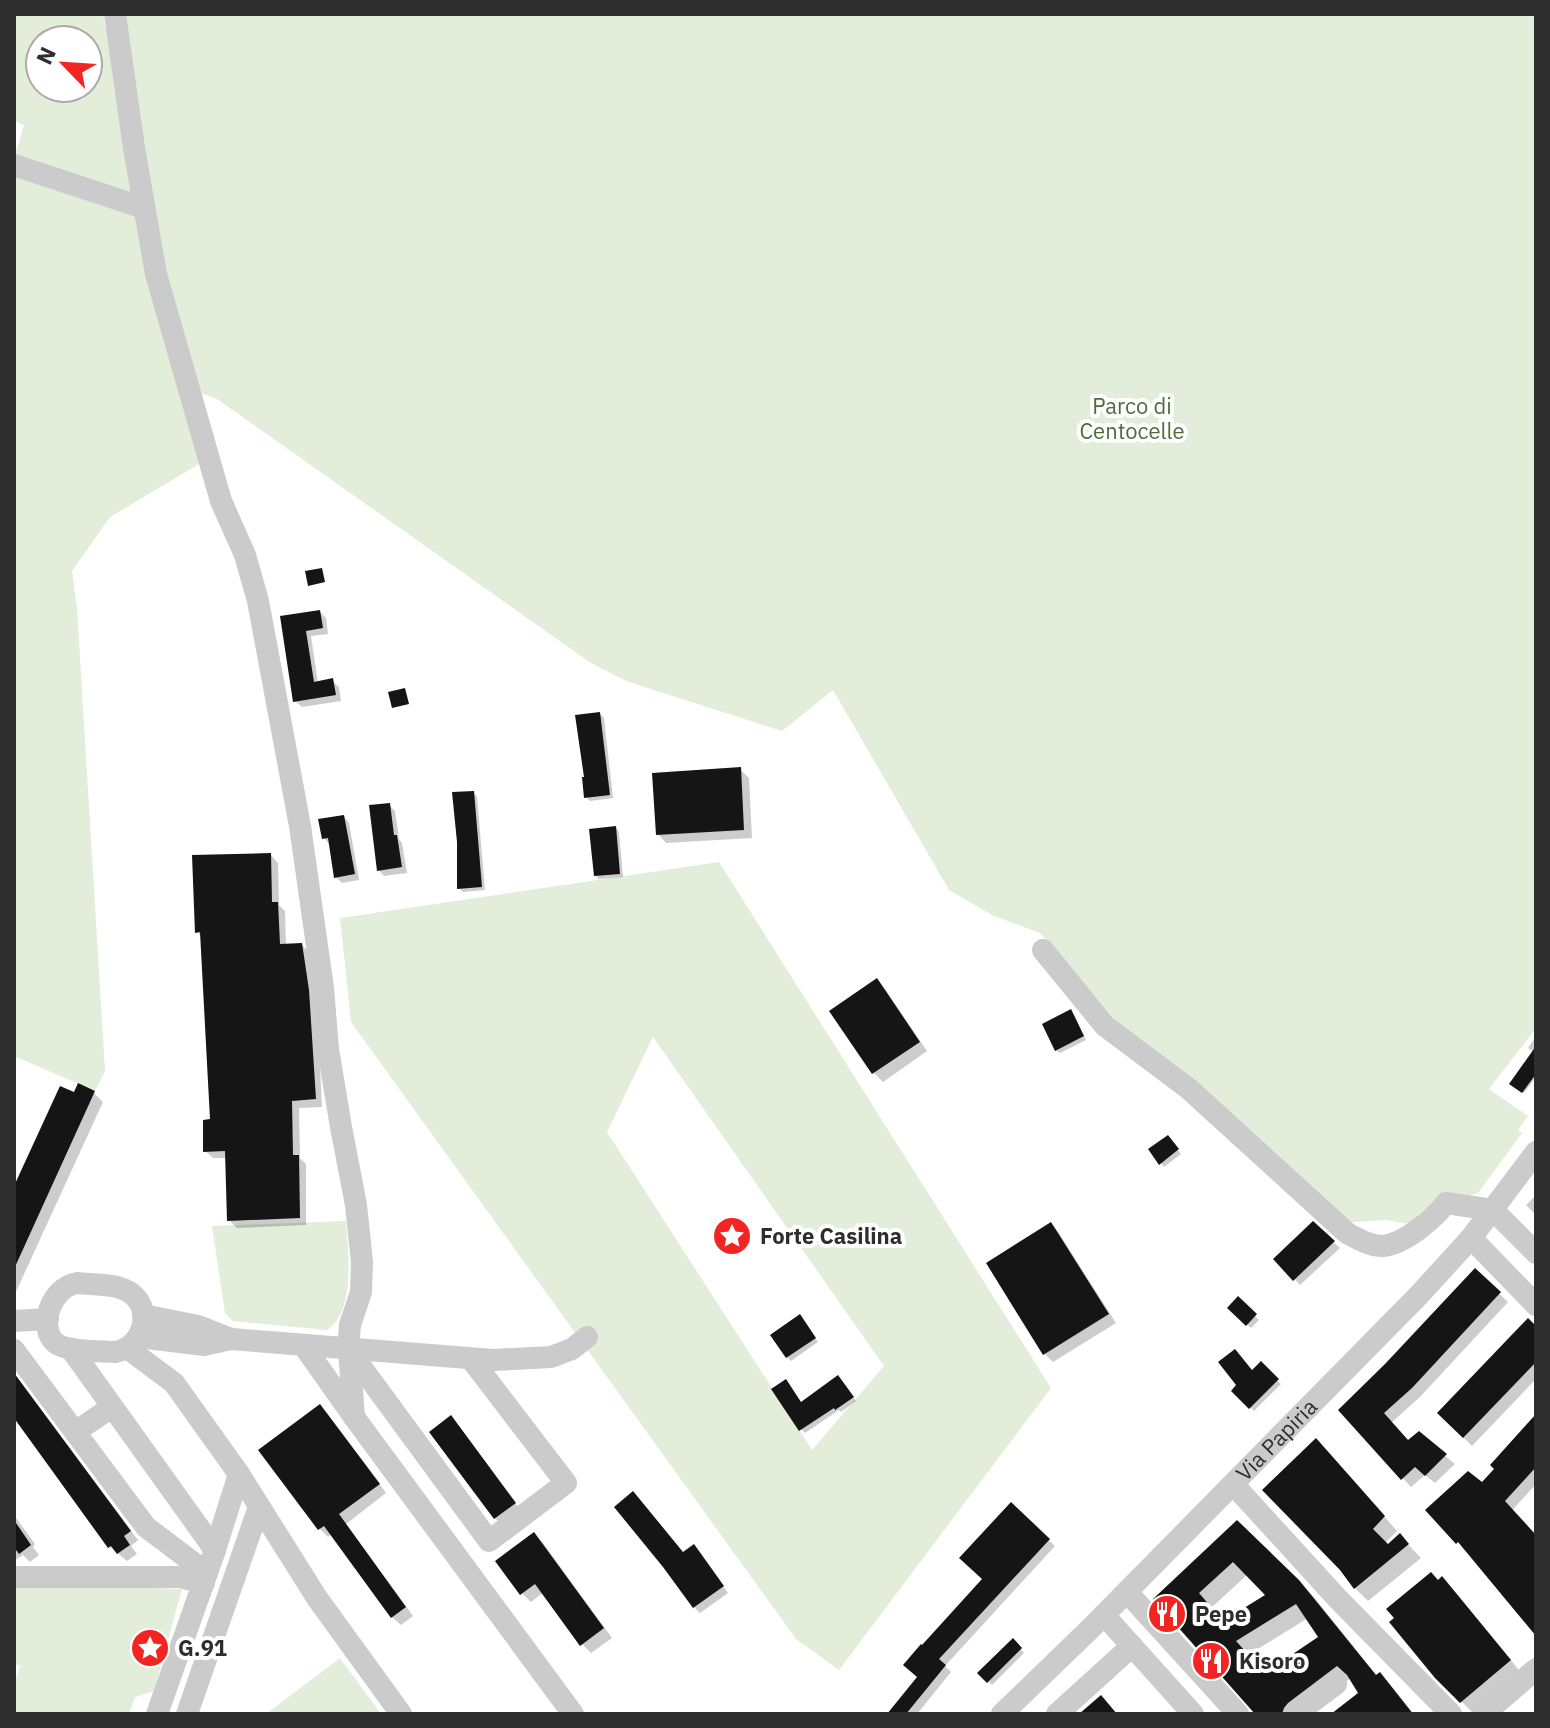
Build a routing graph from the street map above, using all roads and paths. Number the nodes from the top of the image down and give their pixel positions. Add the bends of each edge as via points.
1 (115, 14) edge
2 (14, 165) edge
3 (144, 208) junction
4 (1043, 950) dead end
5 (1536, 1152) edge
6 (1493, 1210) junction
7 (1471, 1238) junction
8 (1536, 1253) edge
9 (1536, 1305) edge
10 (48, 1319) junction
11 (14, 1321) edge
12 (136, 1333) junction
13 (587, 1337) dead end
14 (231, 1339) junction
15 (172, 1341) junction
16 (303, 1345) junction
17 (71, 1349) junction
18 (348, 1349) junction
19 (14, 1350) edge
20 (471, 1359) junction
21 (174, 1383) junction
22 (112, 1407) junction
23 (354, 1417) junction
24 (75, 1432) junction
25 (239, 1474) junction
26 (1233, 1484) junction
27 (259, 1507) junction
28 (215, 1550) junction
29 (14, 1577) edge
30 (205, 1578) junction
31 (1127, 1592) junction
32 (1104, 1615) junction
33 (191, 1617) junction
34 (217, 1626) junction
35 (1159, 1626) junction
36 (1134, 1647) junction
37 (1536, 1669) edge
38 (1336, 1684) dead end
39 (1006, 1713) edge
40 (157, 1714) edge
41 (187, 1714) edge
42 (401, 1714) edge
43 (573, 1714) edge
44 (1057, 1714) edge
45 (1193, 1714) edge
46 (1238, 1714) edge
47 (1296, 1714) edge
48 (1451, 1714) edge
49 (1484, 1714) edge

1 - 3 street
2 - 3 street
3 - 18 street via 156,274 200,429 258,601 300,826 362,1262
4 - 6 street via 1105,1026 1189,1089 1347,1233 1381,1246 1435,1217 1446,1203
5 - 6 street, Via Papiria
6 - 7 street, Via Papiria
6 - 8 street
7 - 9 street
7 - 26 street, Via Papiria
10 - 11 street
10 - 12 street via 66,1285 115,1287 139,1302
10 - 17 street via 53,1340
12 - 14 street via 198,1326
12 - 15 street
12 - 17 street via 115,1352
12 - 21 street
13 - 20 street via 551,1357
14 - 15 street via 204,1345
14 - 16 street
15 - 21 street
16 - 18 street
16 - 23 street
17 - 22 street
18 - 20 street
18 - 20 street via 489,1541 566,1483
18 - 23 street
19 - 24 street
21 - 25 street
22 - 24 street
22 - 28 street
23 - 43 street
24 - 30 street via 146,1527
25 - 27 street
25 - 28 street
26 - 31 street, Via Papiria
26 - 48 street
27 - 34 street
27 - 42 street
28 - 30 street
29 - 30 street
30 - 33 street
31 - 32 street, Via Papiria
31 - 35 street
32 - 36 street
32 - 39 street, Via Papiria
33 - 34 street
33 - 40 street
34 - 41 street
35 - 36 street via 1142,1627
35 - 46 street
36 - 44 street
36 - 45 street
37 - 49 street
38 - 47 street

